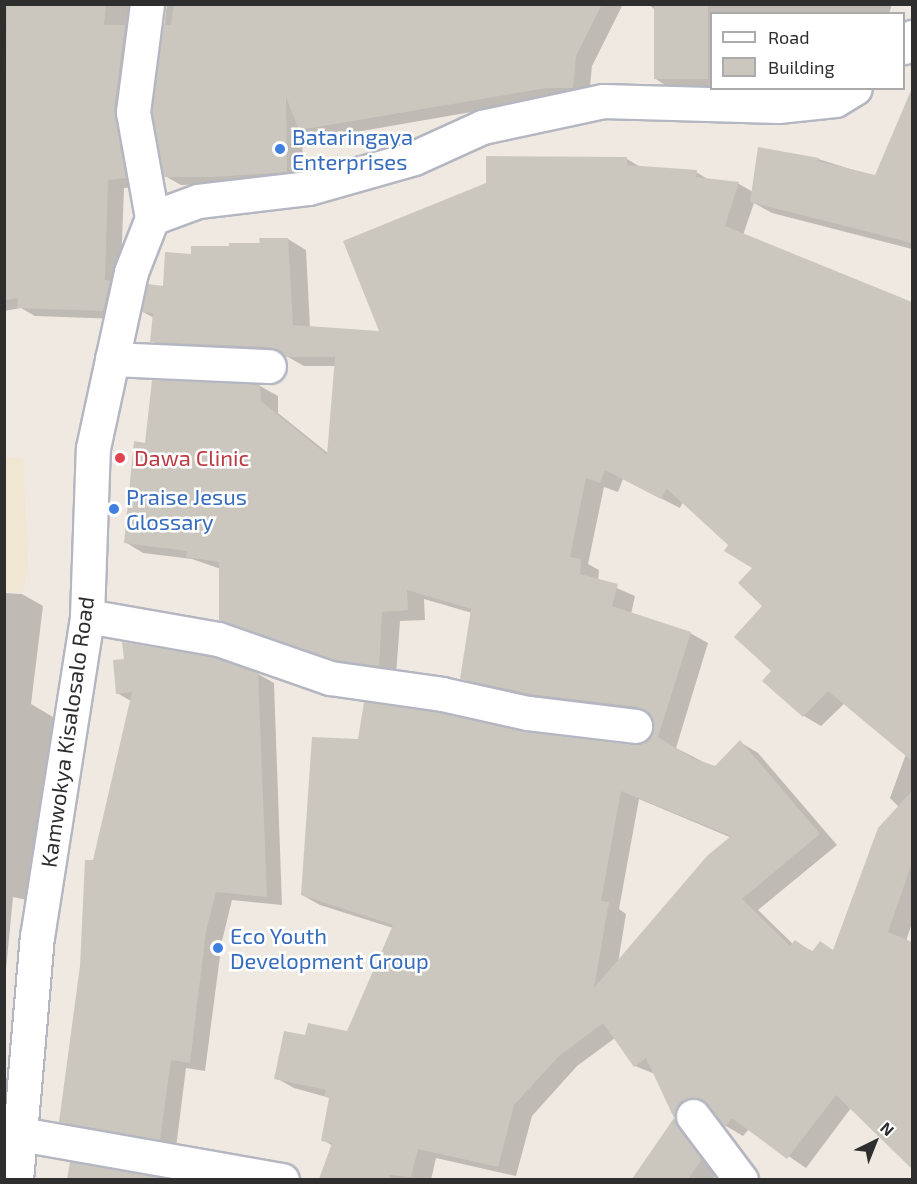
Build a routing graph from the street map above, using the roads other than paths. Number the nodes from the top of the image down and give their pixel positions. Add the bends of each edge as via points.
1 (147, 4) edge
2 (852, 90) edge
3 (152, 218) junction
4 (112, 359) junction
5 (269, 366) dead end
6 (87, 616) junction
7 (635, 726) dead end
8 (693, 1116) dead end
9 (21, 1134) junction
10 (16, 1179) edge
11 (282, 1179) edge
12 (741, 1179) edge

1 - 3 street via 133,112
2 - 3 street via 835,100 778,106 603,101 482,127 414,158 309,188 198,201
3 - 4 street, Kamwokya Kisalosalo Road via 131,272
4 - 5 street
4 - 6 street, Kamwokya Kisalosalo Road via 93,448
6 - 7 street via 218,639 330,678 442,694 528,713
6 - 9 street, Kamwokya Kisalosalo Road via 37,938
8 - 12 street
9 - 10 street, Kamwokya Kisalosalo Road
9 - 11 street

